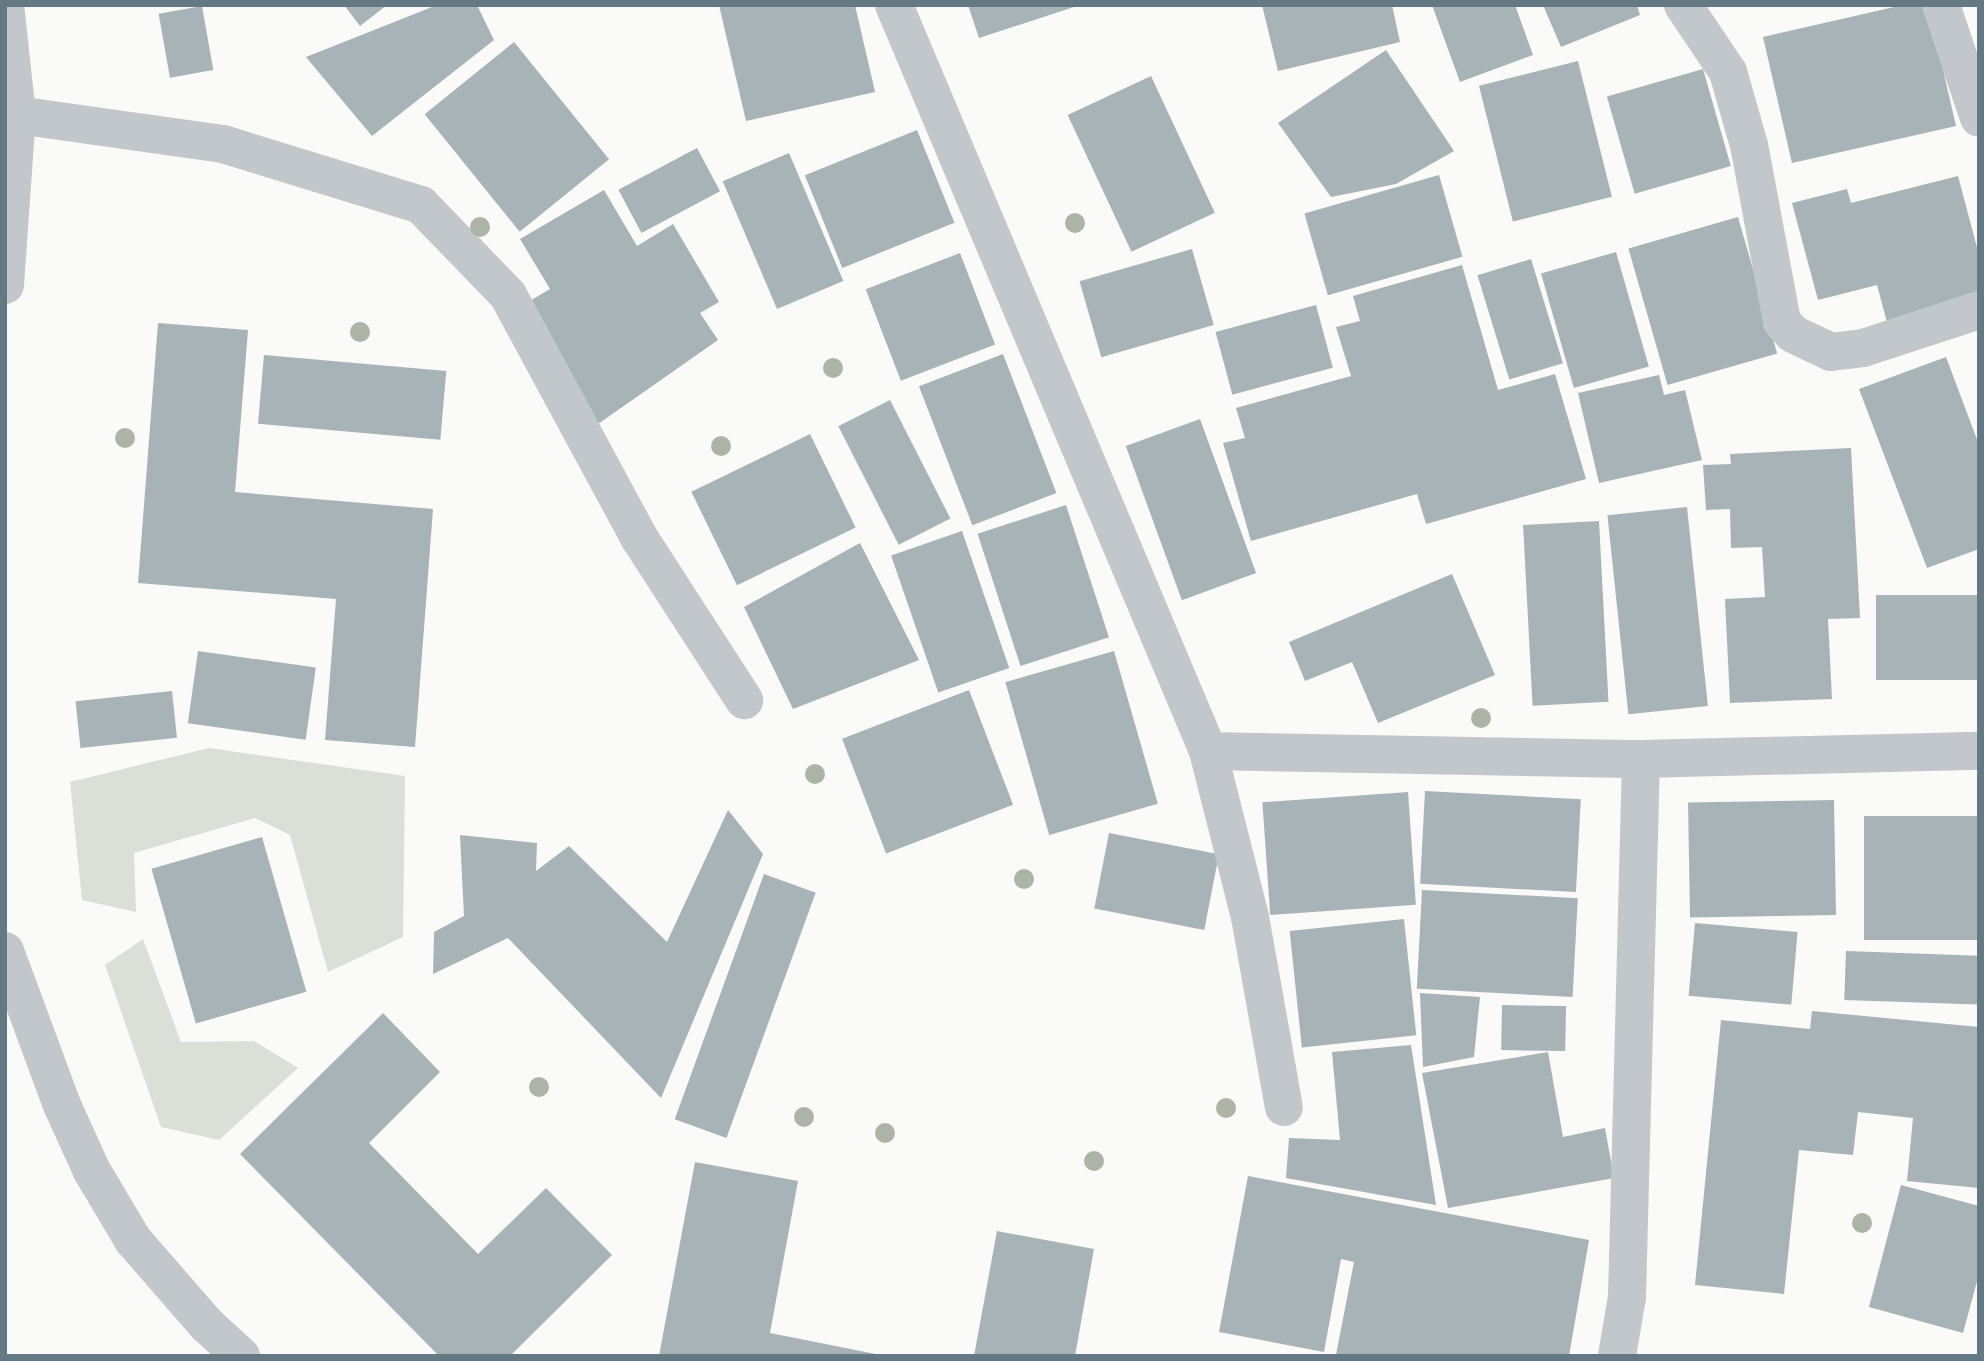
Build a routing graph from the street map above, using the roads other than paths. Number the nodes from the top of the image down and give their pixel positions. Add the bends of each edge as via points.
1 (5, 5) edge
2 (894, 5) edge
3 (1683, 5) edge
4 (1941, 5) edge
5 (17, 114) junction
6 (1979, 118) edge
7 (5, 285) edge
8 (1979, 310) edge
9 (744, 700) dead end
10 (1208, 751) junction
11 (1979, 751) edge
12 (1641, 759) junction
13 (5, 951) edge
14 (1284, 1107) dead end
15 (241, 1356) edge
16 (1617, 1356) edge

1 - 5 street
2 - 10 street
3 - 8 street via 1728,72 1749,145 1782,322 1793,334 1831,352 1863,348
4 - 6 street
5 - 7 street
5 - 9 street via 223,144 421,205 508,295 640,539
10 - 12 street
10 - 14 street via 1250,917
11 - 12 street
12 - 16 street via 1628,1297
13 - 15 street via 62,1105 92,1171 133,1240 207,1325

